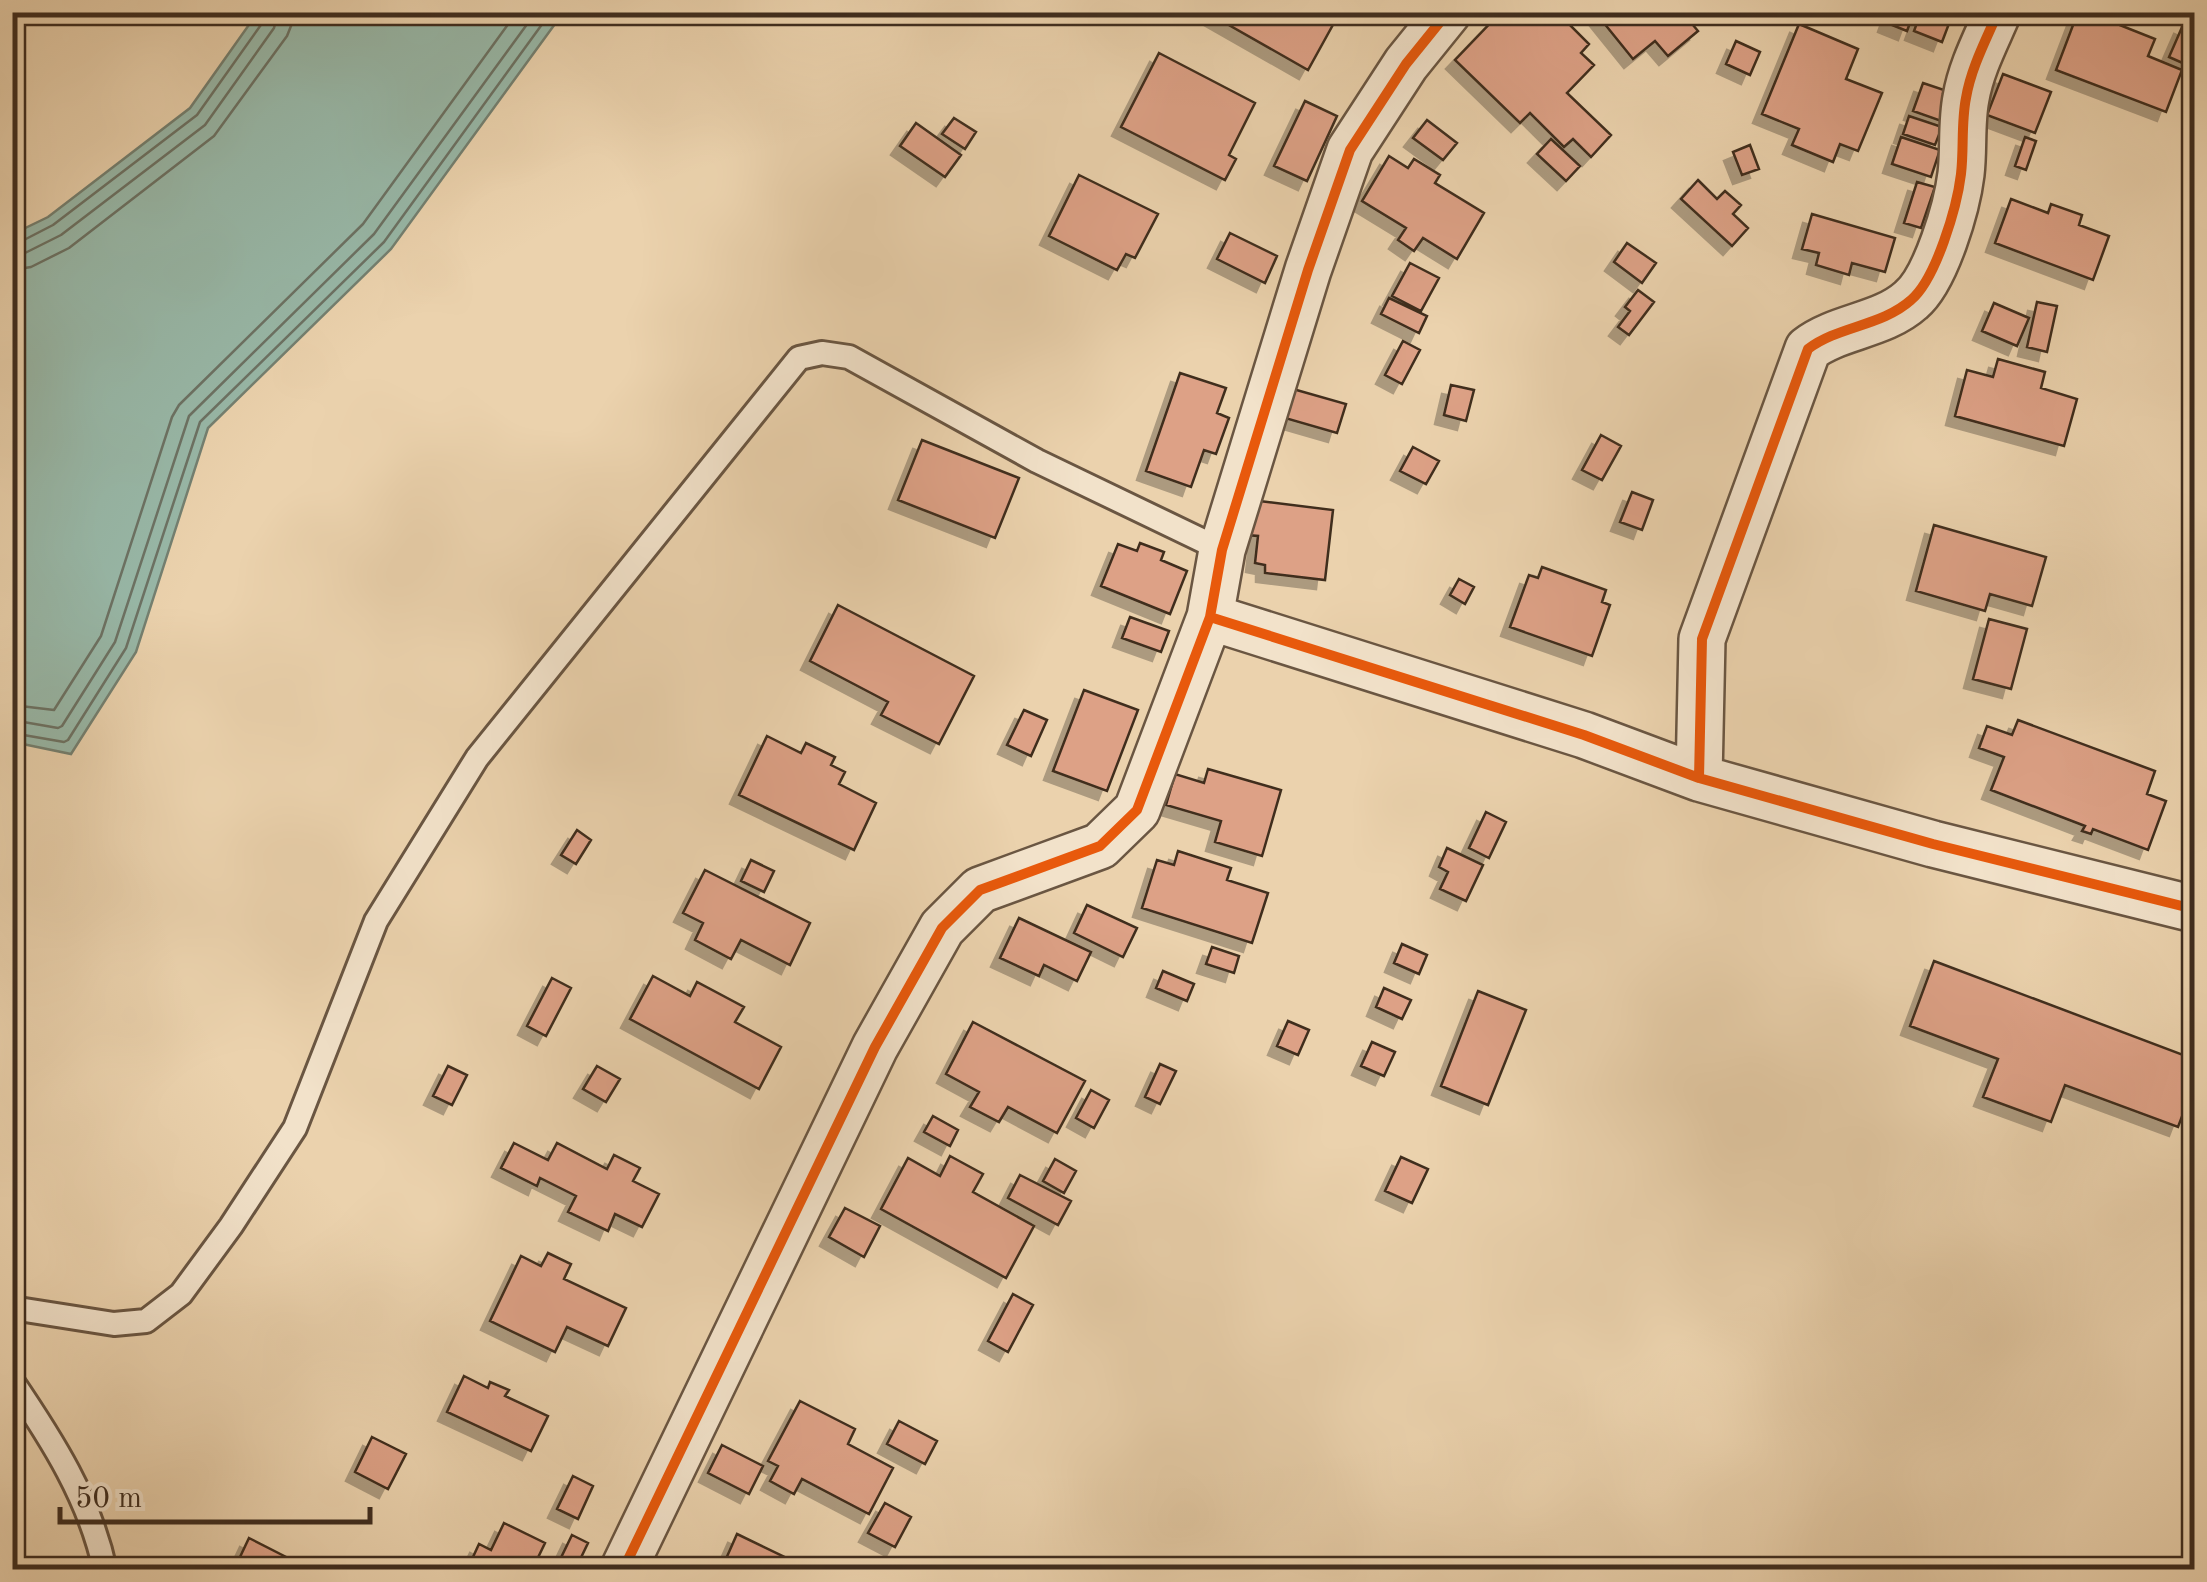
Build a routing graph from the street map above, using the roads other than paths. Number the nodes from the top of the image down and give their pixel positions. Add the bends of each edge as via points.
1 (1448, 12) edge
2 (1998, 12) edge
3 (1222, 550) junction
4 (1210, 617) junction
5 (1699, 778) junction
6 (2194, 909) edge
7 (12, 1308) edge
8 (12, 1381) edge
9 (106, 1570) edge
10 (623, 1570) edge

1 - 3 street via 1350,150
2 - 5 street via 1966,99 1961,176 1926,283 1891,313 1808,349 1702,638
3 - 4 street
3 - 7 lane via 1038,462 849,358 799,358 477,758 376,921 295,1128 182,1294 146,1320 114,1324
4 - 5 street
4 - 10 street via 1138,810 1100,846 980,890 942,928 870,1057
5 - 6 street
8 - 9 lane via 79,1491

